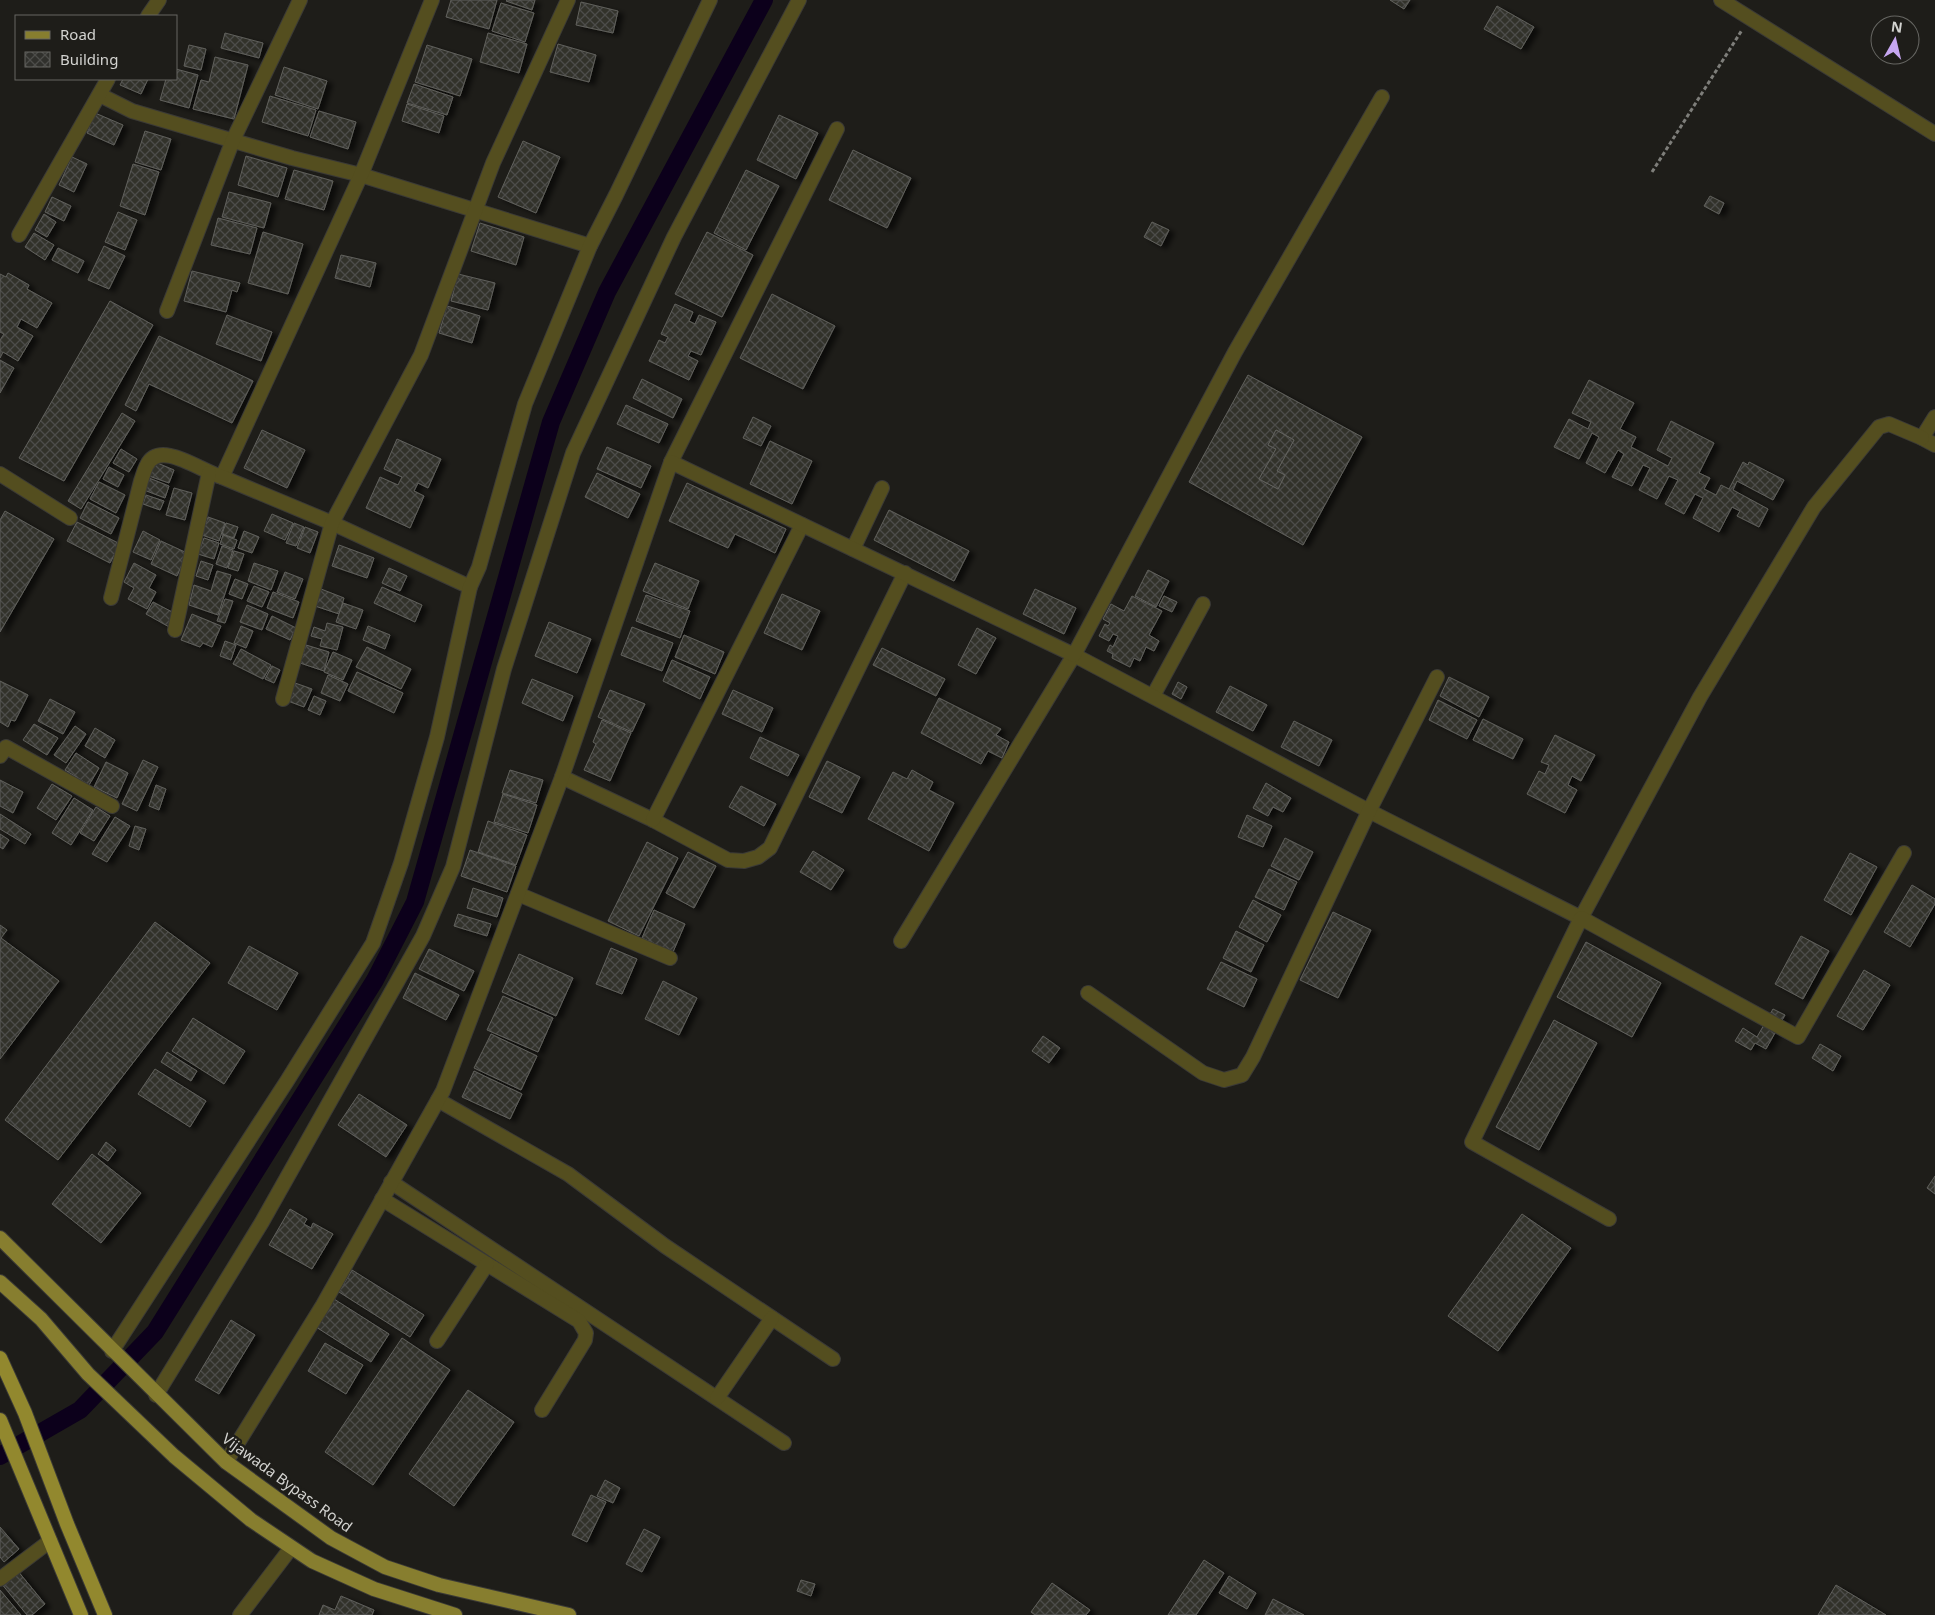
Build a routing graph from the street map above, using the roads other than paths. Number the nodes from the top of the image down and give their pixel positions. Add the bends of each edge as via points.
1 (158, 0) edge
2 (300, 0) edge
3 (432, 0) edge
4 (568, 0) edge
5 (710, 0) edge
6 (799, 0) edge
7 (1721, 0) edge
8 (149, 15) edge
9 (108, 80) edge
10 (100, 95) junction
11 (1382, 97) dead end
12 (837, 129) dead end
13 (1935, 134) edge
14 (233, 140) junction
15 (361, 175) junction
16 (475, 210) junction
17 (19, 234) dead end
18 (590, 246) junction
19 (167, 311) dead end
20 (1935, 416) edge
21 (1922, 438) junction
22 (1935, 445) edge
23 (671, 462) junction
24 (0, 474) edge
25 (216, 475) junction
26 (882, 488) dead end
27 (70, 518) dead end
28 (332, 522) junction
29 (802, 524) junction
30 (853, 549) junction
31 (905, 573) junction
32 (470, 587) junction
33 (111, 598) dead end
34 (1203, 604) dead end
35 (175, 630) dead end
36 (1074, 655) junction
37 (1437, 677) dead end
38 (1153, 696) junction
39 (283, 699) dead end
40 (0, 756) edge
41 (562, 777) junction
42 (112, 806) dead end
43 (1369, 810) junction
44 (653, 820) junction
45 (1904, 853) dead end
46 (518, 894) junction
47 (1581, 918) junction
48 (901, 940) dead end
49 (670, 958) dead end
50 (1088, 993) dead end
51 (438, 1100) junction
52 (391, 1182) junction
53 (382, 1199) junction
54 (1609, 1219) dead end
55 (0, 1238) edge
56 (487, 1264) junction
57 (0, 1282) edge
58 (772, 1318) junction
59 (437, 1341) dead end
60 (112, 1351) junction
61 (0, 1358) edge
62 (833, 1359) dead end
63 (155, 1393) junction
64 (717, 1398) junction
65 (542, 1410) dead end
66 (0, 1421) edge
67 (784, 1443) dead end
68 (226, 1462) junction
69 (50, 1541) junction
70 (291, 1548) junction
71 (0, 1579) edge
72 (81, 1615) edge
73 (105, 1615) edge
74 (240, 1615) edge
75 (455, 1615) edge
76 (569, 1615) edge

1 - 8 street
2 - 14 street
3 - 15 street
4 - 16 street via 493,163
5 - 18 street
6 - 63 street via 674,237 573,454 504,669 453,867 423,936 262,1222
7 - 13 street
9 - 10 street
10 - 14 street via 132,111
10 - 17 street
11 - 36 street via 1235,352
12 - 23 street
14 - 15 street
14 - 19 street
15 - 16 street
15 - 25 street
16 - 18 street
16 - 28 street via 421,356
18 - 32 street via 525,404 479,567
20 - 21 street
21 - 22 street
21 - 47 street via 1889,424 1879,428 1814,507 1700,697
23 - 29 street
23 - 41 street
24 - 27 street
25 - 28 street
25 - 33 street via 171,455 157,455 147,464
25 - 35 street
26 - 30 street
28 - 32 street
28 - 39 street
29 - 30 street
29 - 44 street
30 - 31 street
31 - 36 street
31 - 44 street via 770,848 758,857 744,861 728,860
32 - 60 street via 437,737 373,943
34 - 38 street
36 - 38 street
36 - 48 street
37 - 43 street
38 - 43 street
40 - 42 street via 6,747
41 - 44 street
41 - 46 street
43 - 47 street
43 - 50 street via 1242,1075 1224,1080 1203,1073
45 - 47 street via 1798,1037
46 - 49 street
46 - 51 street
47 - 54 street via 1472,1142
51 - 52 street
51 - 58 street via 568,1174 665,1246
52 - 53 street
52 - 64 street
53 - 56 street
53 - 68 street via 323,1305
55 - 60 main road, Vijawada Bypass Road
56 - 59 street
56 - 65 street via 584,1327 586,1333 582,1346
57 - 70 main road via 41,1319 88,1374 174,1456 250,1520
58 - 62 street
58 - 64 street
60 - 63 main road, Vijawada Bypass Road
61 - 73 highway
63 - 68 main road, Vijawada Bypass Road
64 - 67 street
66 - 69 highway
68 - 76 main road, Vijawada Bypass Road via 331,1538 385,1567 439,1585
69 - 71 street
69 - 72 highway
70 - 74 street
70 - 75 main road via 374,1590

